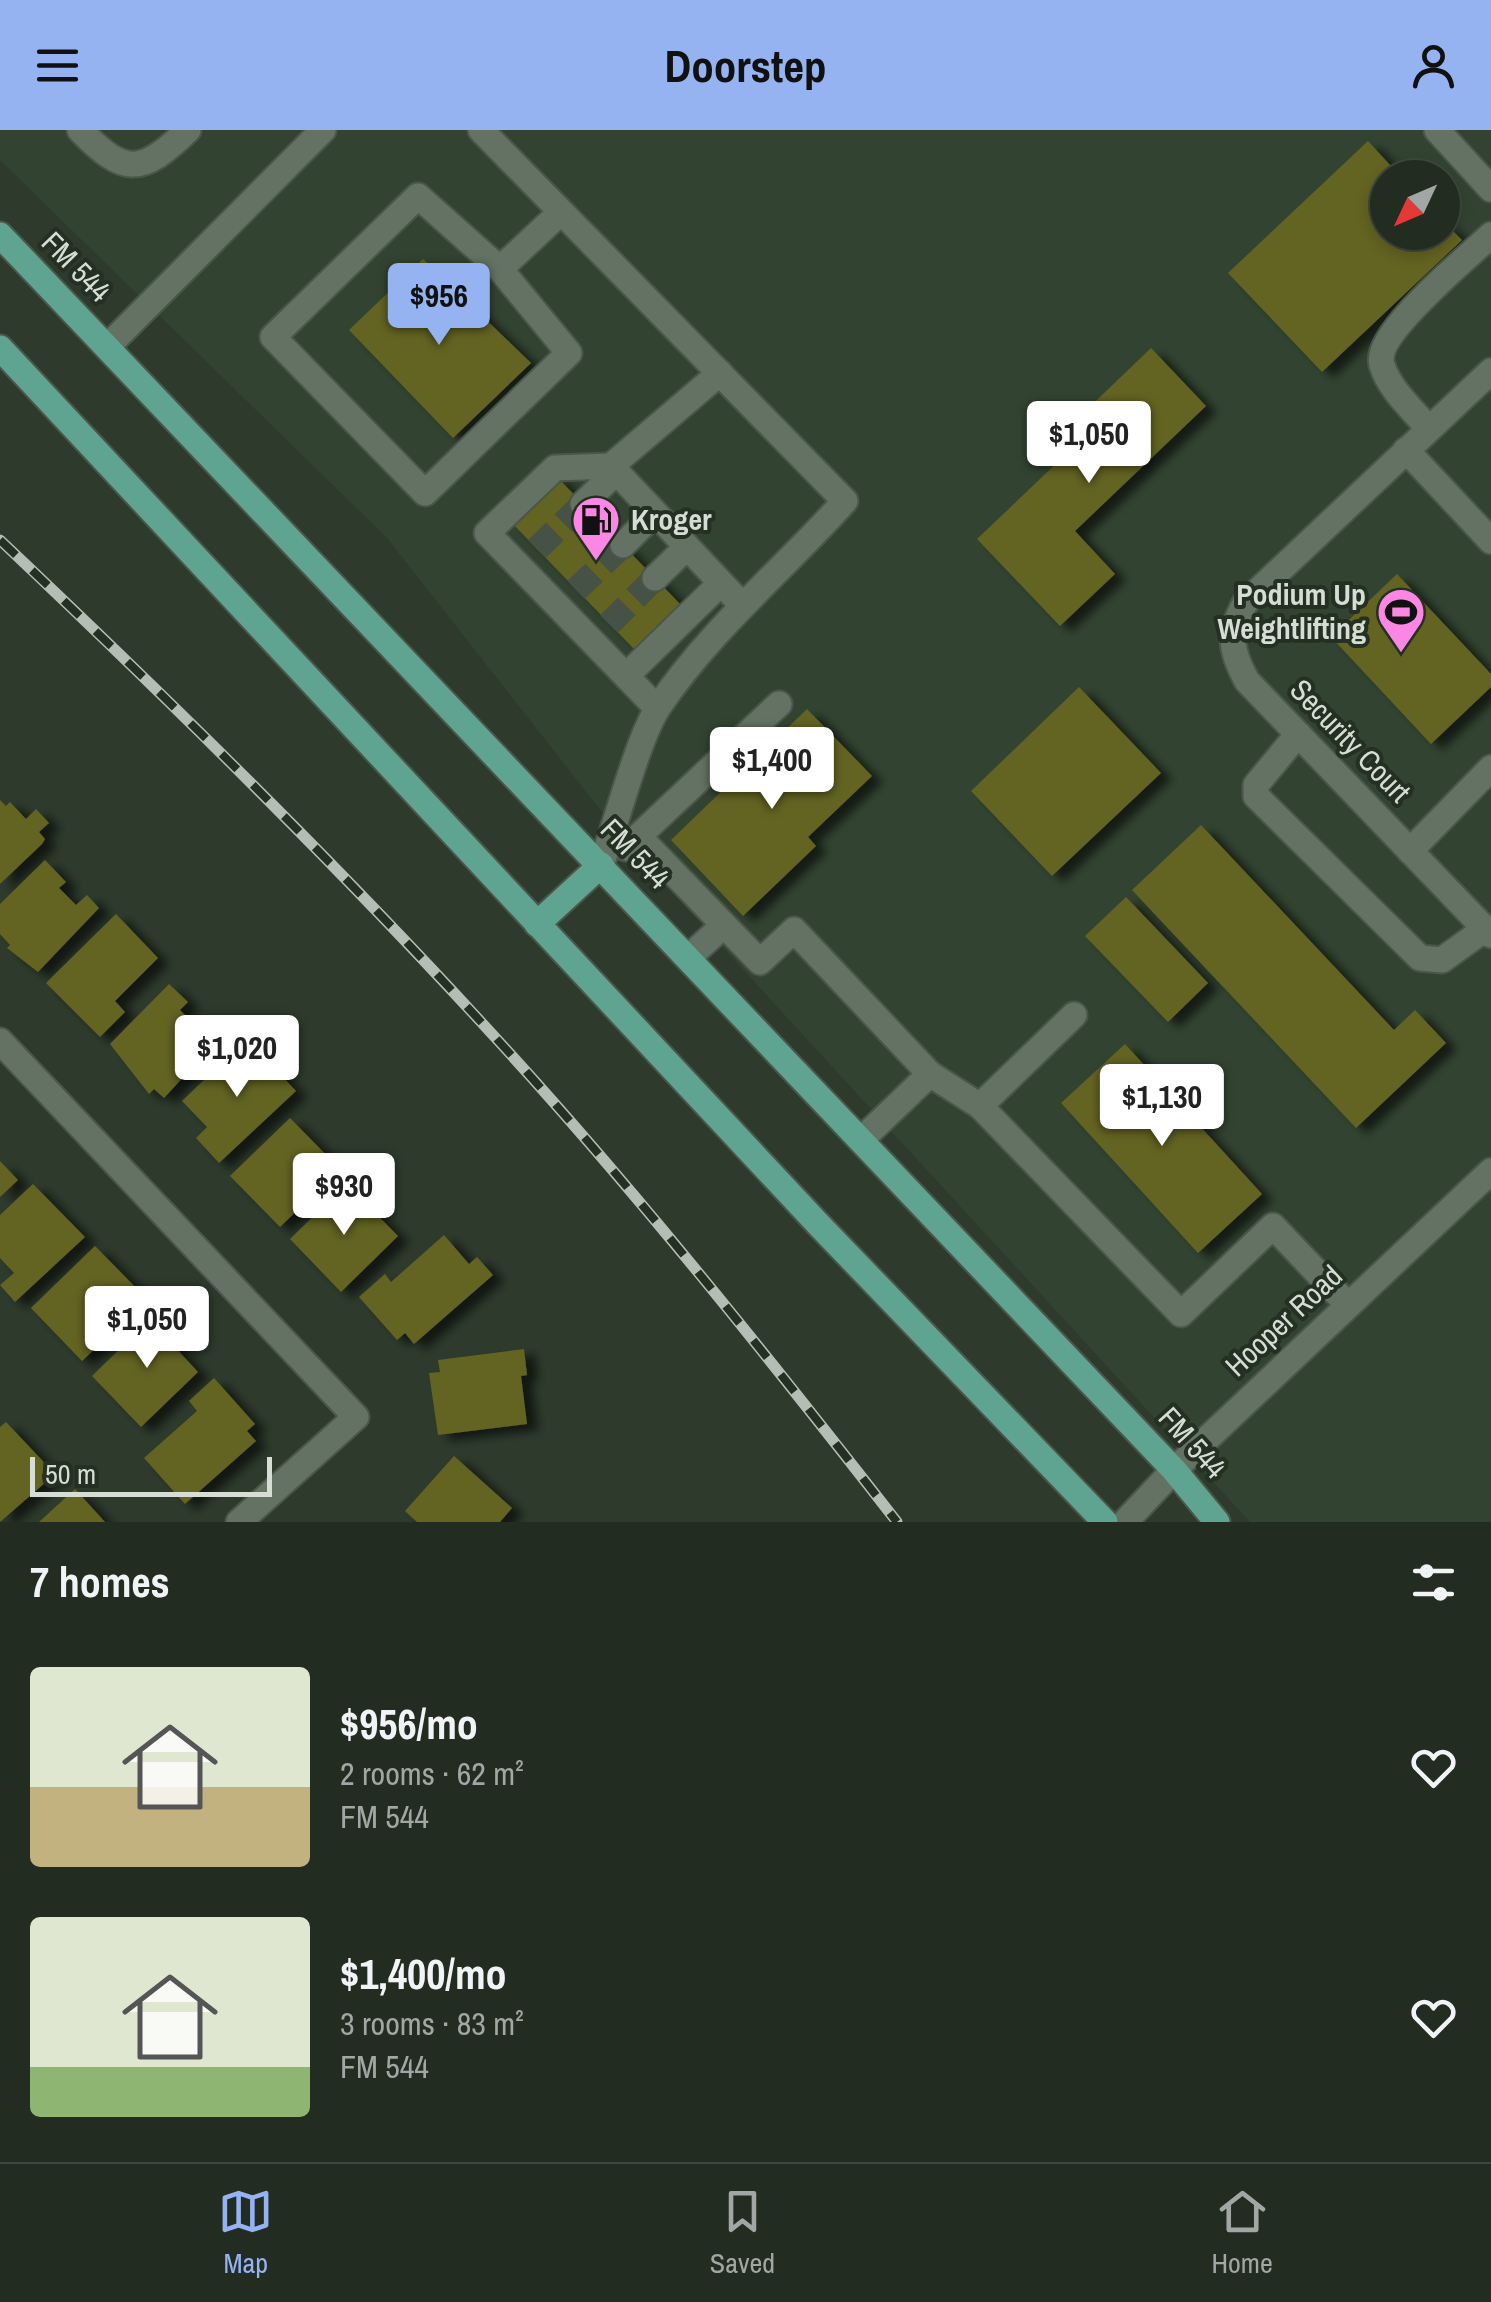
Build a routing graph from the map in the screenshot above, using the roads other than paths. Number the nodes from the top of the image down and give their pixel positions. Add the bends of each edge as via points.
1 (80, 130) edge
2 (188, 130) edge
3 (323, 130) edge
4 (481, 130) edge
5 (1437, 130) edge
6 (1491, 189) edge
7 (561, 212) junction
8 (0, 235) edge
9 (1491, 235) edge
10 (500, 268) junction
11 (107, 347) junction
12 (0, 348) edge
13 (1491, 371) edge
14 (720, 373) junction
15 (1429, 429) junction
16 (1406, 450) junction
17 (614, 469) junction
18 (583, 504) tunnel mouth
19 (655, 513) junction
20 (1491, 541) edge
21 (623, 545) tunnel mouth
22 (687, 546) junction
23 (655, 578) tunnel mouth
24 (721, 583) junction
25 (742, 605) junction
26 (626, 676) junction
27 (779, 704) dead end
28 (657, 708) junction
29 (1298, 734) junction
30 (1491, 768) edge
31 (640, 838) junction
32 (1410, 851) junction
33 (602, 865) junction
34 (537, 924) junction
35 (724, 925) junction
36 (1488, 932) edge
37 (689, 957) junction
38 (1074, 1016) dead end
39 (0, 1041) edge
40 (930, 1074) junction
41 (980, 1106) junction
42 (861, 1140) junction
43 (1491, 1171) edge
44 (1348, 1306) junction
45 (1174, 1470) junction
46 (239, 1522) edge
47 (1105, 1522) edge
48 (1124, 1522) edge
49 (1217, 1522) edge

1 - 2 street via 111,161 134,166
3 - 11 street
4 - 7 street
5 - 6 street
7 - 10 street
7 - 14 street
8 - 11 main road, FM 544 / FM 544
9 - 15 street via 1400,322 1382,349 1380,362 1390,382
10 - 10 street via 569,353 425,493 273,337 418,196
11 - 33 main road, FM 544 / FM 544
12 - 34 main road
13 - 15 street, Security Court
14 - 17 street
14 - 25 street via 845,500
15 - 16 street, Security Court
16 - 20 street
16 - 29 street, Security Court via 1245,603 1232,628 1232,652 1246,681
17 - 18 street
17 - 19 street
17 - 26 street via 555,468 487,533 528,557 600,632
19 - 21 street
19 - 22 street
22 - 23 street
22 - 24 street
24 - 25 street
24 - 26 street
25 - 28 street
26 - 28 street
27 - 31 street
28 - 33 street
29 - 32 street, Security Court
29 - 36 street via 1256,785 1256,796 1420,958 1442,960
30 - 32 street
31 - 33 street
31 - 35 street
32 - 36 street, Security Court
33 - 34 main road
33 - 37 main road, FM 544 / FM 544
34 - 47 main road
35 - 37 street
35 - 40 street via 760,962 794,930
37 - 42 main road, FM 544 / FM 544
38 - 41 street
39 - 46 street via 356,1417
40 - 41 street
40 - 42 street
41 - 44 street via 1180,1314 1273,1226
42 - 45 main road, FM 544 / FM 544
43 - 44 street, Hooper Road
44 - 45 street, Hooper Road
45 - 48 street, Hooper Road
45 - 49 main road, FM 544 / FM 544

